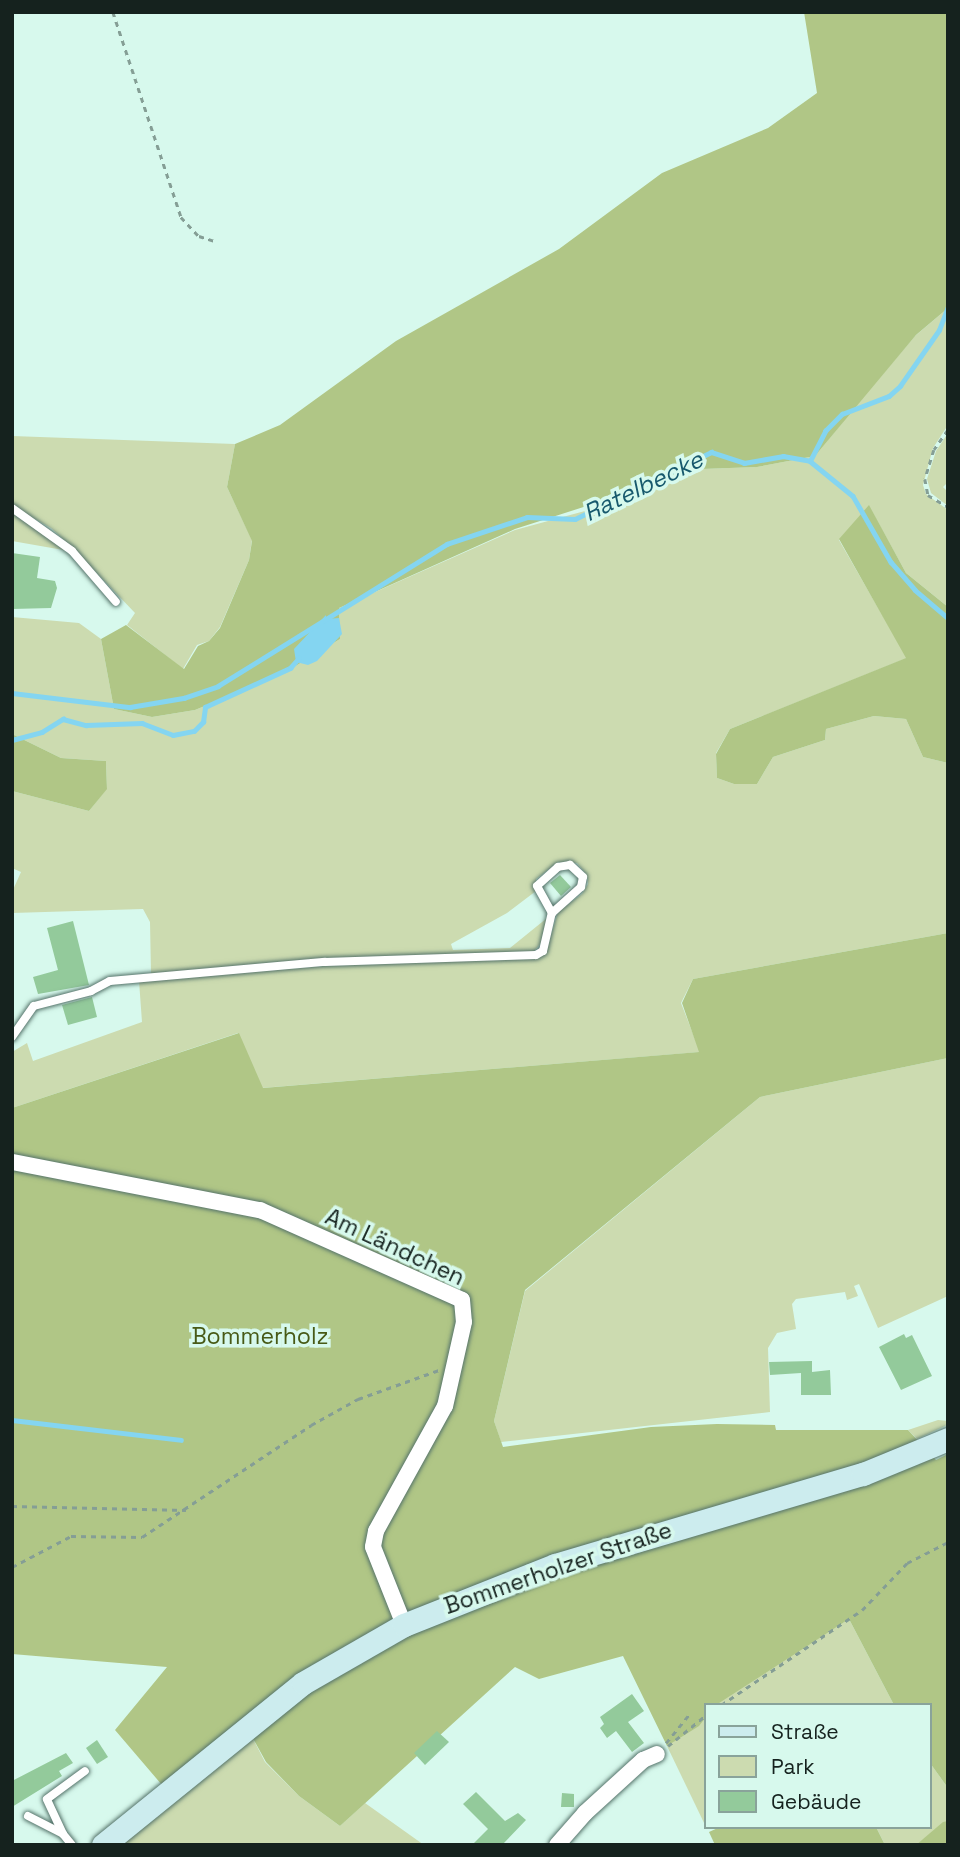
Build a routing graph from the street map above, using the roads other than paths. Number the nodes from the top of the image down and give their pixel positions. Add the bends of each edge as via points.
1 (12, 508) edge
2 (116, 602) dead end
3 (552, 913) junction
4 (12, 1037) edge
5 (12, 1163) edge
6 (948, 1438) edge
7 (404, 1625) junction
8 (657, 1754) road end
9 (85, 1771) dead end
10 (28, 1816) dead end
11 (63, 1834) junction
12 (72, 1845) edge
13 (103, 1845) edge
14 (557, 1845) edge

1 - 2 lane via 72,551
3 - 3 lane via 581,887 583,877 569,865 558,867 537,886
3 - 4 lane via 543,951 536,955 325,962 110,981 91,991 34,1006
5 - 7 street, Am Ländchen via 229,1201 462,1300 464,1322 445,1406 376,1531 373,1547
6 - 7 main road, Bommerholzer Straße via 863,1474 522,1576
7 - 13 main road, Bommerholzer Straße via 303,1683
8 - 14 street via 643,1760 594,1804
9 - 11 lane via 47,1799
10 - 11 lane
11 - 12 lane

